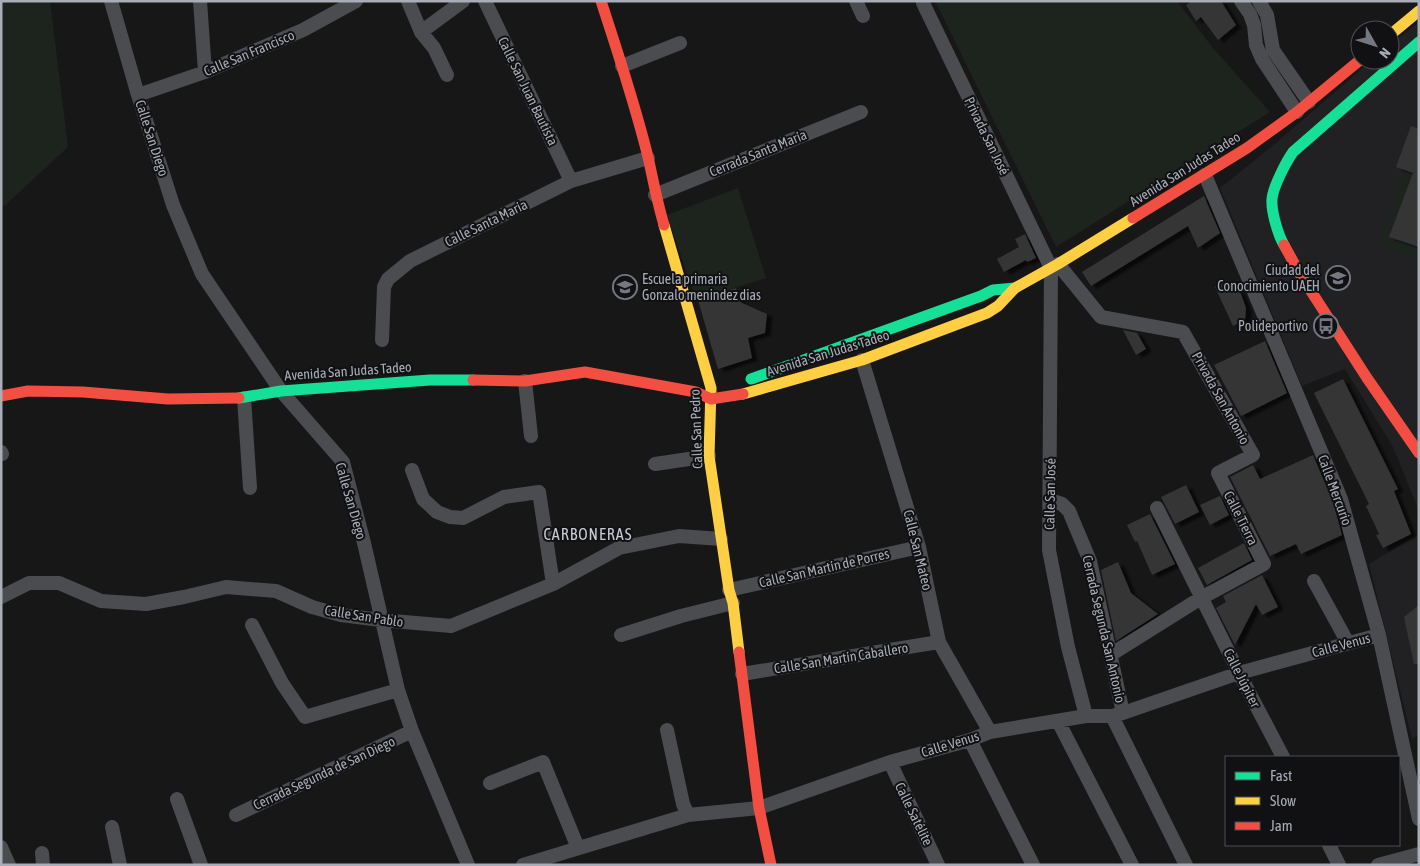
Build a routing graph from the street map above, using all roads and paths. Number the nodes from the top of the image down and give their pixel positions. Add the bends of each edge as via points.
1 (111, 1) edge
2 (200, 1) edge
3 (356, 1) edge
4 (408, 1) edge
5 (462, 1) edge
6 (485, 1) edge
7 (601, 1) edge
8 (856, 1) edge
9 (1241, 1) edge
10 (1259, 1) edge
11 (923, 3) dead end
12 (1419, 12) edge
13 (863, 16) dead end
14 (1400, 27) edge
15 (421, 32) junction
16 (1419, 42) edge
17 (680, 43) dead end
18 (622, 66) junction
19 (1350, 68) edge
20 (205, 72) junction
21 (447, 75) dead end
22 (138, 95) junction
23 (1309, 102) junction
24 (861, 112) dead end
25 (1297, 112) junction
26 (648, 158) junction
27 (1205, 175) junction
28 (571, 182) junction
29 (655, 195) junction
30 (1054, 266) junction
31 (1015, 288) junction
32 (382, 340) dead end
33 (862, 360) junction
34 (525, 381) junction
35 (281, 391) junction
36 (711, 393) junction
37 (1, 396) edge
38 (244, 398) junction
39 (531, 436) dead end
40 (1419, 453) edge
41 (709, 456) junction
42 (655, 464) dead end
43 (412, 470) dead end
44 (1218, 473) joint
45 (250, 488) dead end
46 (1050, 500) junction
47 (1158, 508) dead end
48 (721, 539) junction
49 (919, 547) junction
50 (1314, 582) dead end
51 (553, 584) junction
52 (729, 590) junction
53 (1, 597) edge
54 (1202, 598) junction
55 (734, 603) junction
56 (380, 620) junction
57 (252, 625) dead end
58 (1379, 635) junction
59 (621, 636) dead end
60 (939, 642) junction
61 (1348, 643) junction
62 (1110, 655) junction
63 (1239, 673) junction
64 (742, 674) junction
65 (398, 690) junction
66 (1117, 715) junction
67 (1086, 716) junction
68 (1058, 721) junction
69 (667, 730) dead end
70 (412, 731) junction
71 (990, 732) junction
72 (970, 740) junction
73 (1282, 756) edge
74 (890, 762) junction
75 (490, 782) dead end
76 (177, 799) dead end
77 (760, 808) junction
78 (236, 815) dead end
79 (688, 815) junction
80 (1419, 819) edge
81 (112, 827) dead end
82 (1, 846) edge
83 (1330, 846) edge
84 (578, 848) junction
85 (1419, 854) edge
86 (9, 865) edge
87 (120, 865) edge
88 (200, 865) edge
89 (468, 865) edge
90 (524, 865) edge
91 (771, 865) edge
92 (938, 865) edge
93 (1033, 865) edge
94 (1132, 865) edge
95 (1186, 865) edge
96 (1340, 865) edge
97 (1378, 865) edge

1 - 22 street, Calle San Diego
2 - 20 street
3 - 20 street, Calle San Francisco via 303,30
4 - 15 street
5 - 15 street
6 - 28 street, Calle San Juan Bautista
7 - 18 street, Calle San Pedro
8 - 13 street
9 - 25 street via 1254,25 1262,59
10 - 23 street via 1267,15 1273,50
11 - 30 street, Privada San José
12 - 14 street
15 - 21 street via 434,48
16 - 40 street via 1293,152 1285,163 1272,199 1278,234 1300,274
17 - 18 street
18 - 26 street, Calle San Pedro
19 - 23 street, Avenida San Judas Tadeo
20 - 22 street, Calle San Francisco
22 - 35 street, Calle San Diego via 173,204 202,274
23 - 25 street, Avenida San Judas Tadeo
24 - 29 street, Cerrada Santa María
25 - 27 street, Avenida San Judas Tadeo
26 - 28 street, Calle Santa María
26 - 29 street, Calle San Pedro
27 - 30 street, Avenida San Judas Tadeo
27 - 58 street, Calle Mercurio via 1341,499
28 - 32 street, Calle Santa María via 410,261 388,279 384,287
29 - 36 street, Calle San Pedro
30 - 31 street, Avenida San Judas Tadeo
30 - 44 street, Privada San Antonio via 1101,317 1184,332 1253,455
30 - 46 street, Calle San José
31 - 33 street, Avenida San Judas Tadeo via 998,306 987,312
31 - 36 street, Avenida San Judas Tadeo via 993,290
33 - 36 street, Avenida San Judas Tadeo via 737,396
33 - 49 street, Calle San Mateo
34 - 35 street, Avenida San Judas Tadeo via 430,380
34 - 36 street, Avenida San Judas Tadeo via 585,372
34 - 39 street
35 - 38 street, Avenida San Judas Tadeo
35 - 56 street, Calle San Diego via 343,462
36 - 41 street, Calle San Pedro
37 - 38 street, Avenida San Judas Tadeo via 28,391 168,399
38 - 45 street
41 - 42 street
41 - 48 street, Calle San Pedro
43 - 51 street via 423,499 437,512 450,517 463,518 504,497 539,492
44 - 54 street, Calle Tierra via 1264,564
46 - 62 street, Cerrada Segunda San Antonio via 1062,504 1069,511 1090,561
46 - 67 street, Calle San José via 1049,550 1068,647
47 - 54 street, Calle Júpiter
48 - 51 street, Calle San Pablo via 679,536 619,548
48 - 52 street, Calle San Pedro
49 - 52 street, Calle San Martín de Porres
49 - 60 street, Calle San Mateo
50 - 61 street
51 - 56 street, Calle San Pablo via 451,626
52 - 55 street, Calle San Pedro
53 - 56 street, Calle San Pablo via 29,583 59,583 101,602 146,604 226,587 276,591 312,607
54 - 62 street
54 - 63 street, Calle Júpiter
55 - 59 street
55 - 64 street, Calle San Pedro
56 - 65 street, Calle San Diego
57 - 65 street via 282,683 305,717
58 - 61 street, Calle Venus
58 - 80 street, Calle Mercurio
60 - 64 street, Calle San Martín Caballero
60 - 71 street, Calle San Mateo
61 - 63 street, Calle Venus
62 - 66 street, Cerrada Segunda San Antonio
63 - 66 street, Calle Venus
63 - 73 street, Calle Júpiter
64 - 77 street, Calle San Pedro
65 - 70 street, Calle San Diego
66 - 67 street, Calle Venus
66 - 95 street
67 - 68 street, Calle Venus
68 - 71 street, Calle Venus
68 - 94 street
69 - 79 street
70 - 78 street, Cerrada Segunda de San Diego
70 - 89 street, Calle San Diego
71 - 72 street, Calle Venus
72 - 74 street, Calle Venus
72 - 93 street
74 - 77 street, Calle Venus
74 - 92 street, Calle Satélite
75 - 84 street via 543,762
76 - 88 street
77 - 79 street, Calle Venus
77 - 91 street, Calle San Pedro
79 - 84 street, Calle Venus
81 - 87 street
82 - 86 street
83 - 96 street
84 - 90 street, Calle Venus
85 - 97 street

